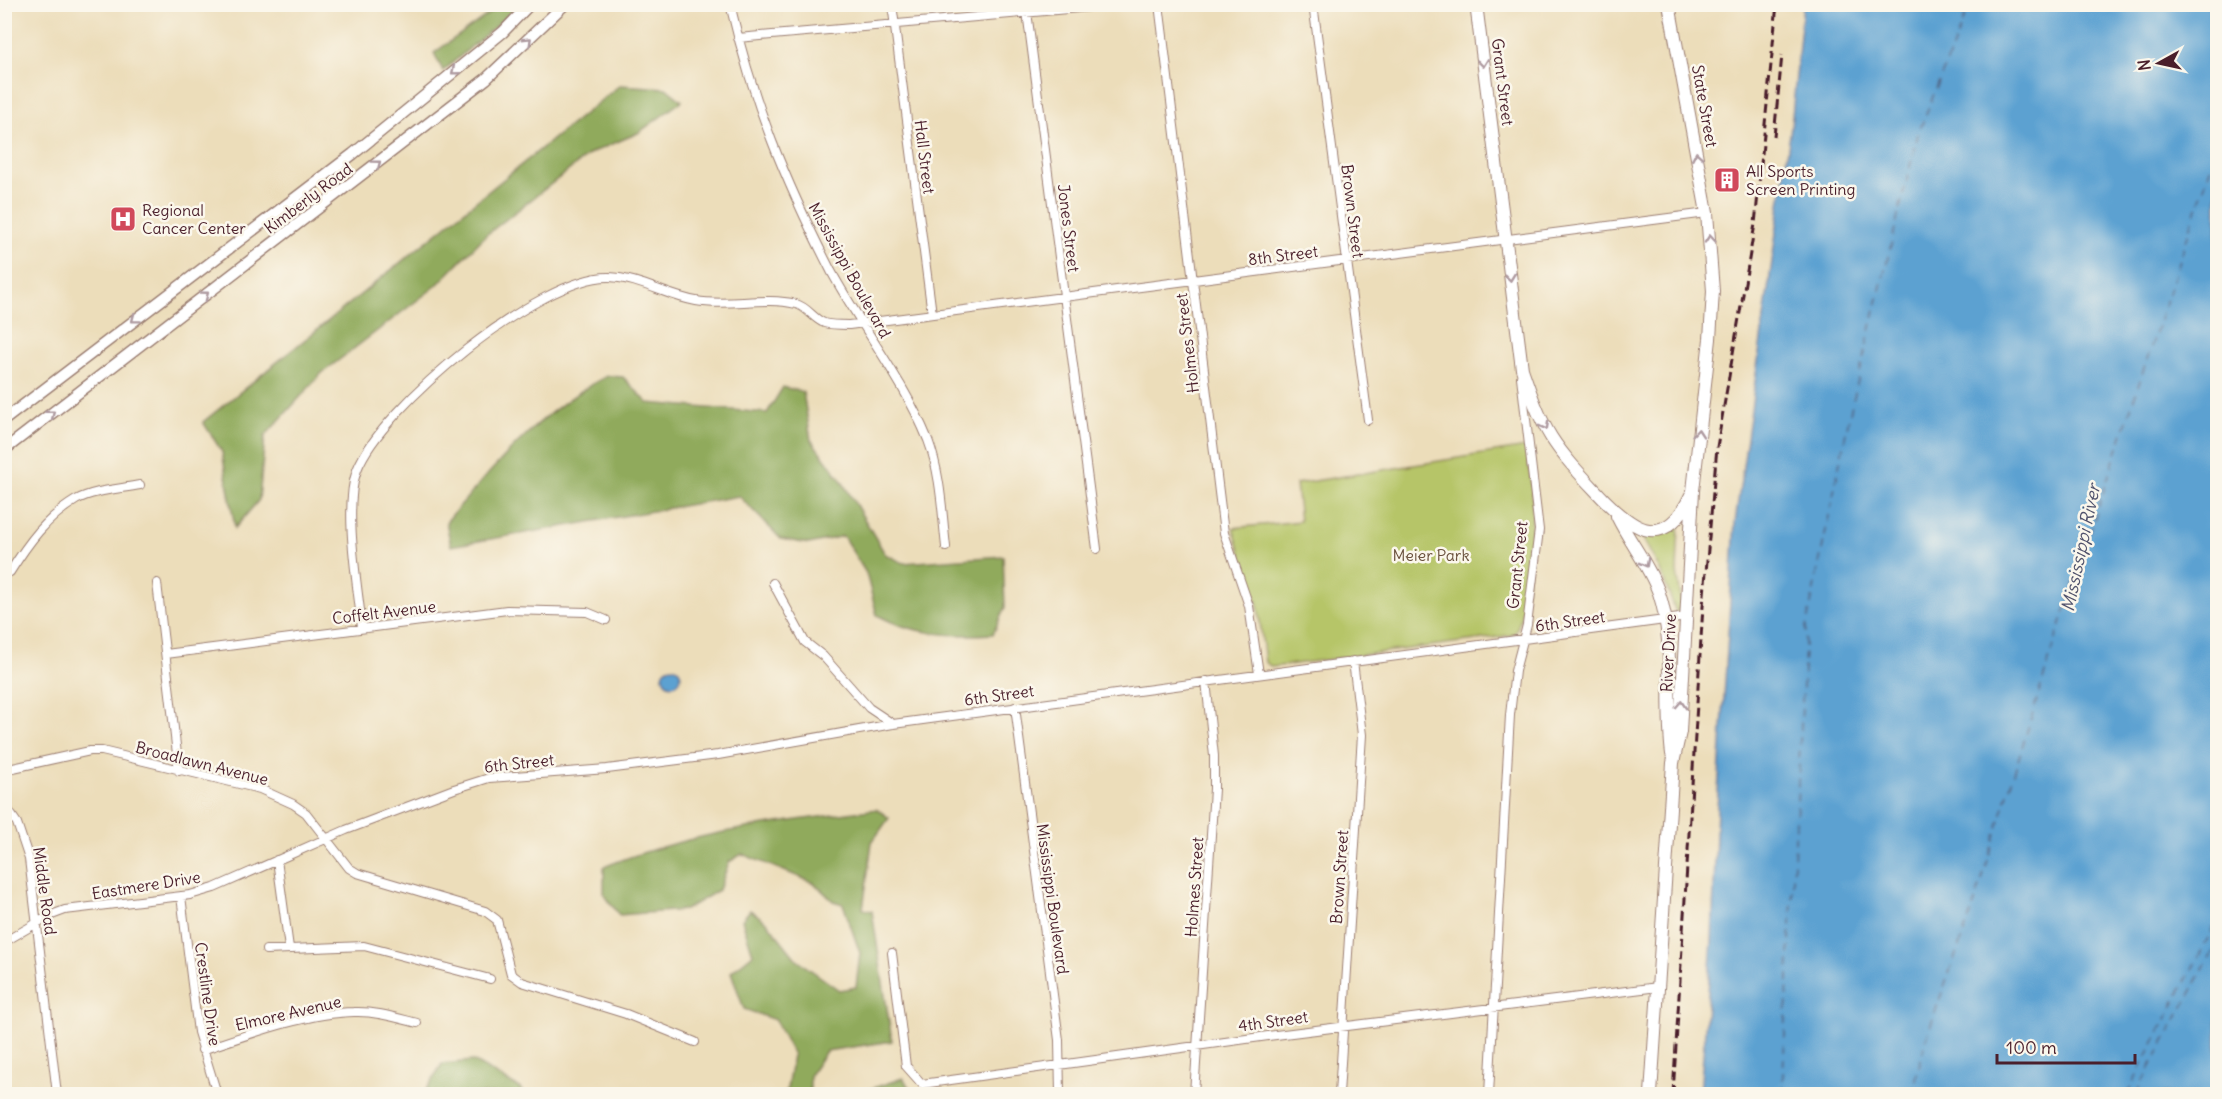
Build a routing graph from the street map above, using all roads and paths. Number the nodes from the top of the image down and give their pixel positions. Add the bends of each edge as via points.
1 (530, 4) edge
2 (565, 4) edge
3 (730, 4) edge
4 (892, 4) edge
5 (1124, 4) edge
6 (1159, 4) edge
7 (1313, 4) edge
8 (1476, 4) edge
9 (1669, 4) edge
10 (1027, 9) edge
11 (894, 24) junction
12 (738, 38) junction
13 (1707, 213) junction
14 (1506, 240) junction
15 (1346, 260) junction
16 (1193, 280) junction
17 (1064, 297) junction
18 (932, 314) junction
19 (863, 323) junction
20 (1517, 330) junction
21 (4, 420) edge
22 (1368, 420) dead end
23 (4, 450) edge
24 (140, 485) dead end
25 (1693, 491) junction
26 (1616, 512) junction
27 (946, 547) dead end
28 (1097, 549) dead end
29 (4, 574) edge
30 (773, 583) dead end
31 (157, 584) dead end
32 (1686, 617) junction
33 (606, 620) dead end
34 (1665, 620) junction
35 (362, 628) junction
36 (1522, 641) junction
37 (166, 654) junction
38 (1353, 661) junction
39 (1259, 674) junction
40 (1206, 681) junction
41 (1014, 707) junction
42 (893, 724) junction
43 (1673, 763) junction
44 (4, 770) edge
45 (179, 771) junction
46 (4, 804) edge
47 (325, 839) junction
48 (277, 860) junction
49 (181, 896) junction
50 (37, 924) junction
51 (4, 942) edge
52 (289, 948) junction
53 (266, 951) dead end
54 (892, 952) dead end
55 (490, 980) dead end
56 (1658, 987) junction
57 (1493, 1007) junction
58 (417, 1023) dead end
59 (1343, 1026) junction
60 (695, 1042) dead end
61 (1197, 1046) junction
62 (202, 1050) junction
63 (1060, 1065) junction
64 (57, 1095) edge
65 (217, 1095) edge
66 (1060, 1095) edge
67 (1194, 1095) edge
68 (1340, 1095) edge
69 (1489, 1095) edge
70 (1651, 1095) edge

1 -> 21 main road, Kimberly Road via 503,32 353,154
23 -> 2 main road, Kimberly Road via 486,80
3 - 12 street, Mississippi Boulevard
4 - 11 street, Hall Street
5 - 10 street
6 - 16 street, Holmes Street
7 - 15 street, Brown Street
8 -> 14 main road, Grant Street
13 -> 9 main road, State Street
10 - 11 street
10 - 17 street, Jones Street
11 - 12 street
11 - 18 street, Hall Street
12 - 19 street, Mississippi Boulevard via 775,154 833,274
13 - 14 street, 8th Street
25 -> 13 main road, River Drive via 1713,301
14 - 15 street, 8th Street
14 -> 20 main road, Grant Street
15 - 16 street, 8th Street
15 - 22 street, Brown Street
16 - 17 street, 8th Street
16 - 39 street, Holmes Street via 1224,533 1249,606
17 - 18 street, 8th Street
17 - 28 street, Jones Street
18 - 19 street, 8th Street
19 - 27 street, Mississippi Boulevard via 928,442 937,472
19 - 35 street, 8th Street via 822,322 799,305 781,301 697,301 623,278 585,281 551,293 468,349 400,408 371,442 357,472 352,500
20 -> 26 main road via 1522,369 1551,436
20 - 36 street, Grant Street via 1539,530
24 - 29 street via 76,500 34,534 10,572
25 - 26 main road via 1675,522 1658,530 1634,527
25 - 32 main road, River Drive
26 -> 34 main road via 1646,564
30 - 42 street via 805,642 823,656 869,708
31 - 37 street
32 - 34 street, 6th Street
43 -> 32 main road, River Drive via 1680,732
33 - 35 street, Coffelt Avenue via 587,612 507,610
34 - 36 street, 6th Street
34 - 43 main road
35 - 37 street, Coffelt Avenue
36 - 38 street, 6th Street
36 - 57 street, Grant Street via 1510,715
37 - 45 street
38 - 39 street, 6th Street
38 - 59 street, Brown Street via 1362,735
39 - 40 street, 6th Street
40 - 41 street, 6th Street
40 - 61 street, Holmes Street via 1214,789
41 - 42 street, 6th Street
41 - 63 street, Mississippi Boulevard
42 - 47 street, 6th Street via 708,757 489,778
43 - 56 main road, River Drive
44 - 45 street, Broadlawn Avenue via 102,751
45 - 47 street, Broadlawn Avenue via 260,789 293,804 306,813
46 - 50 street, Middle Road via 17,823 27,850
47 - 48 street, Eastmere Drive
47 - 60 street, Broadlawn Avenue via 357,873 485,911 497,920 511,974 522,982 626,1014
48 - 49 street, Eastmere Drive via 214,888
48 - 52 street
49 - 50 street, Eastmere Drive via 65,910
49 - 62 street, Crestline Drive
50 - 51 street, Eastmere Drive
50 - 64 street, Middle Road
52 - 53 street
52 - 55 street via 377,948
54 - 63 street, 4th Street via 905,1061 921,1084
56 - 57 street, 4th Street
56 - 70 main road, River Drive
57 - 59 street, 4th Street
57 - 69 street, Grant Street
58 - 62 street, Elmore Avenue via 355,1012 328,1015 258,1031
59 - 61 street, 4th Street
59 - 68 street, Brown Street
61 - 63 street, 4th Street
61 - 67 street, Holmes Street
62 - 65 street, Crestline Drive
63 - 66 street, Mississippi Boulevard

